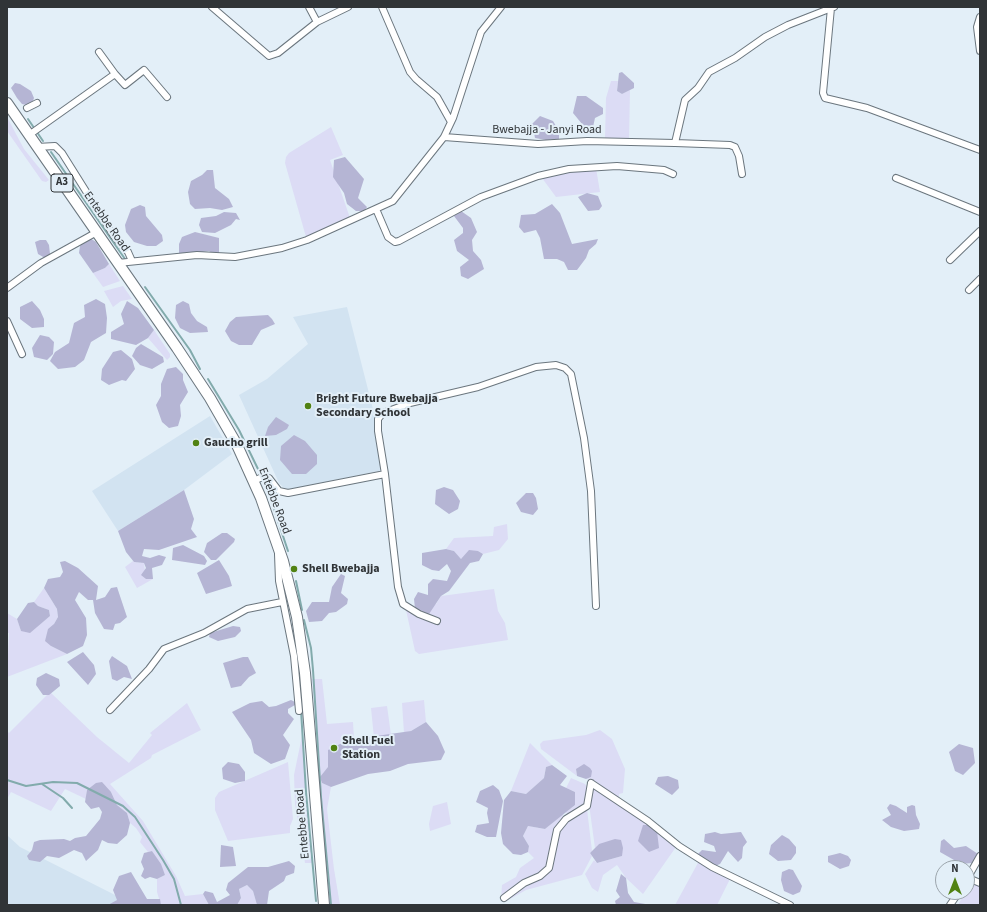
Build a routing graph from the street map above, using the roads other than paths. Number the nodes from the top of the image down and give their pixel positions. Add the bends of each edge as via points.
1 (212, 7) edge
2 (309, 7) edge
3 (348, 7) edge
4 (382, 7) edge
5 (501, 7) edge
6 (828, 9) edge
7 (980, 17) edge
8 (317, 22) junction
9 (980, 51) edge
10 (99, 52) dead end
11 (116, 74) junction
12 (167, 97) dead end
13 (7, 103) edge
14 (37, 103) dead end
15 (27, 108) dead end
16 (451, 122) junction
17 (29, 135) junction
18 (444, 137) junction
19 (675, 143) junction
20 (37, 147) junction
21 (980, 150) edge
22 (673, 174) dead end
23 (742, 174) dead end
24 (896, 178) dead end
25 (376, 209) junction
26 (980, 212) edge
27 (980, 231) edge
28 (97, 232) junction
29 (950, 260) dead end
30 (132, 261) junction
31 (118, 263) junction
32 (980, 279) edge
33 (7, 288) edge
34 (968, 290) dead end
35 (7, 321) edge
36 (22, 354) dead end
37 (385, 474) junction
38 (254, 481) junction
39 (278, 546) junction
40 (282, 602) junction
41 (596, 606) dead end
42 (437, 621) dead end
43 (110, 710) dead end
44 (299, 711) dead end
45 (980, 856) edge
46 (975, 866) edge
47 (504, 898) dead end
48 (324, 905) edge
49 (790, 905) edge

1 - 8 street via 269,56 278,53
2 - 8 street
3 - 8 street
4 - 16 street via 410,72 437,97
5 - 16 street via 481,32
6 - 19 street via 765,37 709,72 698,88 685,100
6 - 21 street via 825,98 866,108
7 - 9 street via 977,27
10 - 11 street
11 - 12 street via 125,85 144,70
11 - 17 street
13 - 17 main road, Entebbe Road / A3
14 - 15 street
16 - 18 street
17 - 20 main road, Entebbe Road / A3
18 - 19 street, Bwebajja - Janyi Road via 538,144 587,141
18 - 25 street via 399,196
19 - 23 street, Bwebajja - Janyi Road via 735,147
20 - 28 main road, Entebbe Road / A3
20 - 30 street via 55,146 62,153
22 - 25 street via 664,170 617,166 569,169 538,176 481,197 395,242 388,237
24 - 26 street
25 - 30 street via 305,241 262,252 235,257 197,255
27 - 29 street
28 - 31 main road, Entebbe Road / A3
28 - 33 street via 41,263
30 - 31 street
31 - 38 main road, Entebbe Road / A3 via 210,398
32 - 34 street
35 - 36 street
37 - 38 street via 288,493 279,491 269,478
37 - 41 street via 378,432 378,419 383,413 410,403 478,387 536,367 556,365 565,368 571,374 584,438 591,491
37 - 42 street via 398,587 403,604
38 - 39 main road, Entebbe Road / A3
39 - 40 street
39 - 48 main road, Entebbe Road / A3 via 297,617 303,662
40 - 43 street via 247,609 204,633 164,648 149,669
40 - 44 street via 294,656
45 - 46 street
47 - 49 street via 549,868 557,830 566,819 587,806 591,782 712,867

